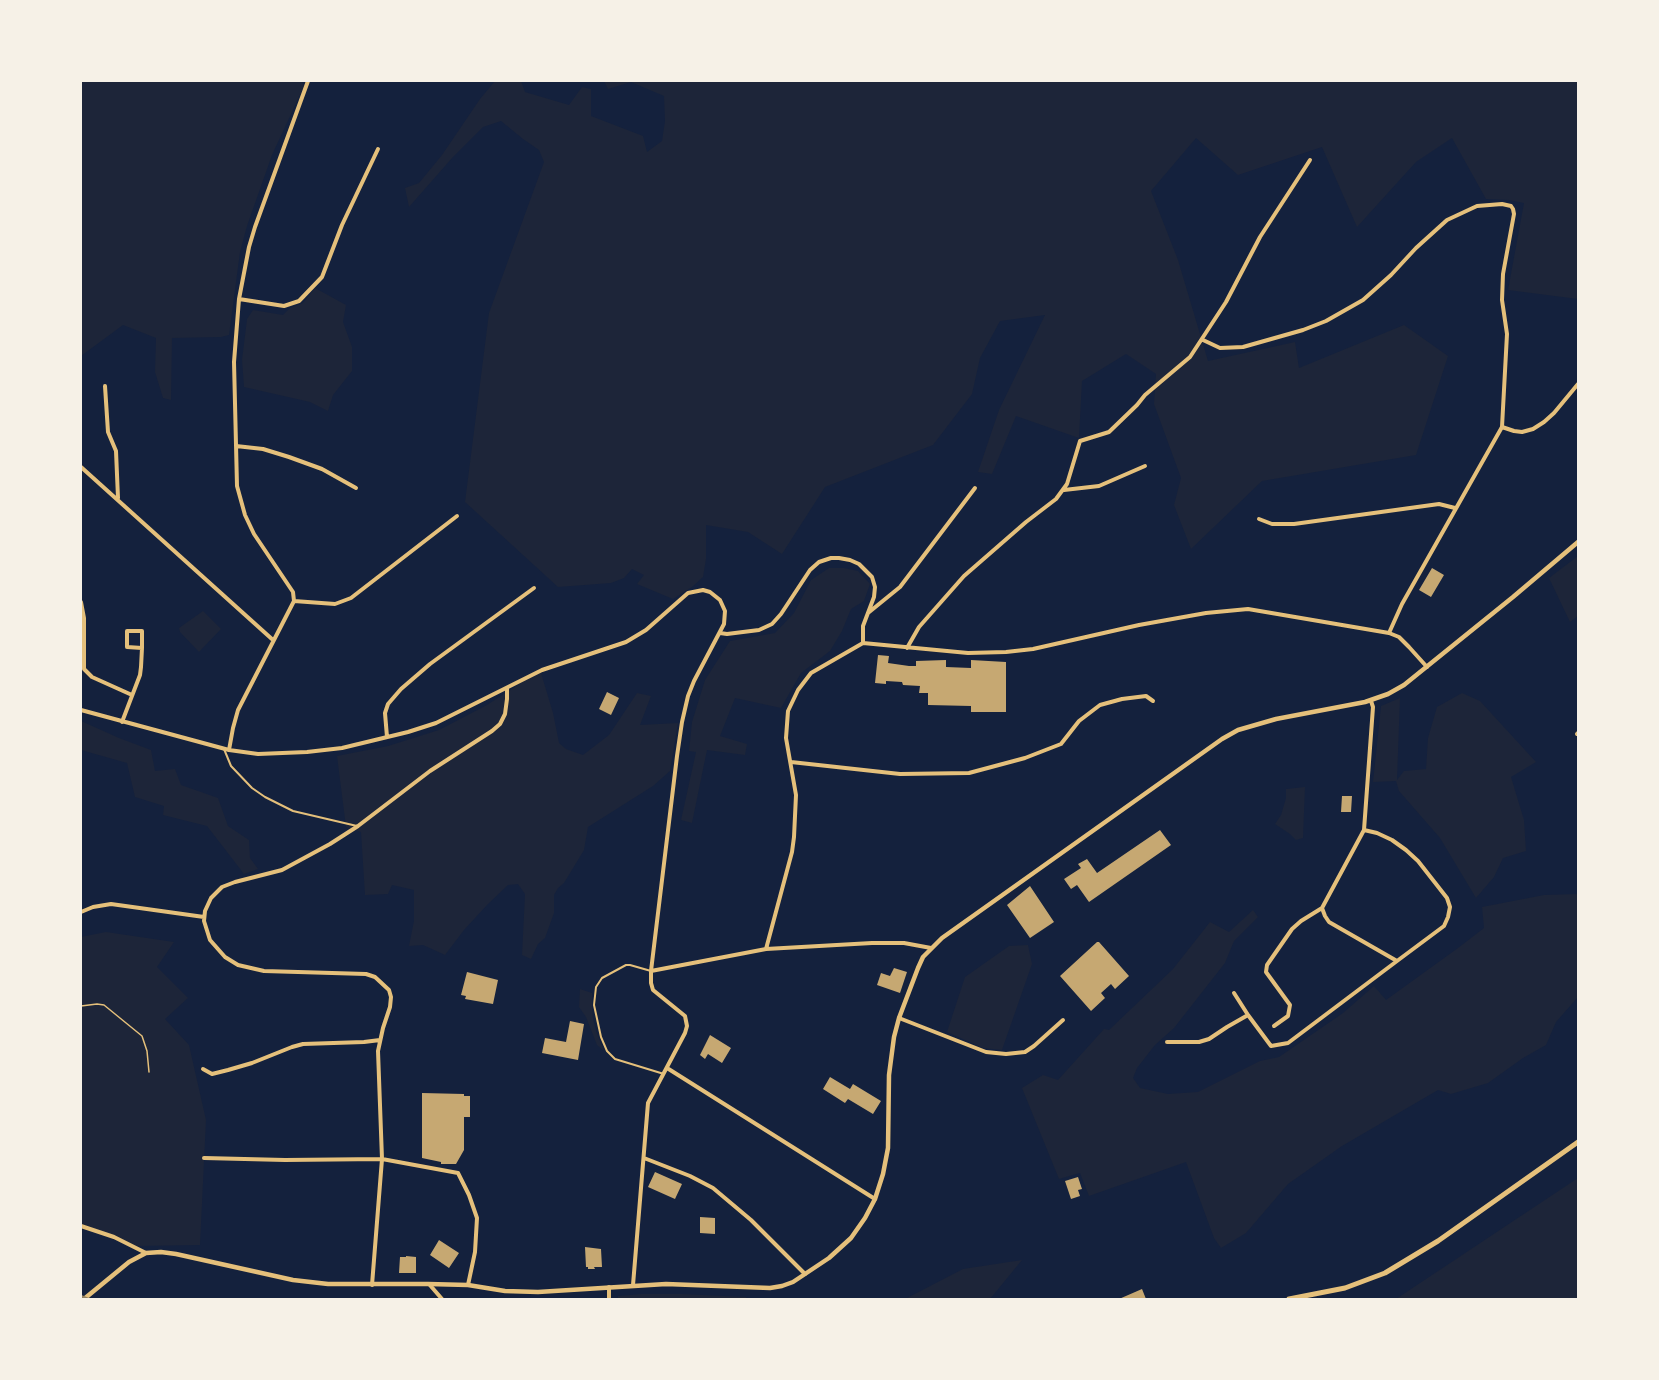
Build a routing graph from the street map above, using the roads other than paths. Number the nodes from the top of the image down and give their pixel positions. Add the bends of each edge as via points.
1 (308, 81) edge
2 (378, 149) dead end
3 (1310, 160) dead end
4 (239, 300) junction
5 (1203, 340) junction
6 (1578, 384) edge
7 (105, 386) dead end
8 (1502, 427) junction
9 (236, 446) junction
10 (81, 466) edge
11 (1145, 466) dead end
12 (356, 488) dead end
13 (975, 488) dead end
14 (1063, 490) junction
15 (118, 499) junction
16 (1455, 508) junction
17 (457, 516) dead end
18 (1259, 519) dead end
19 (1578, 542) edge
20 (534, 588) dead end
21 (294, 601) junction
22 (81, 602) edge
23 (868, 614) junction
24 (720, 633) junction
25 (1389, 633) junction
26 (273, 640) junction
27 (863, 643) junction
28 (142, 648) junction
29 (907, 648) junction
30 (1427, 668) junction
31 (507, 688) junction
32 (132, 695) junction
33 (1153, 701) dead end
34 (1371, 701) junction
35 (81, 710) edge
36 (122, 722) junction
37 (387, 737) junction
38 (226, 749) junction
39 (790, 762) junction
40 (358, 826) junction
41 (1364, 830) junction
42 (1322, 908) junction
43 (81, 912) edge
44 (204, 917) junction
45 (931, 948) junction
46 (766, 949) junction
47 (1397, 961) junction
48 (651, 971) junction
49 (1234, 993) dead end
50 (1248, 1015) junction
51 (899, 1018) junction
52 (1063, 1020) dead end
53 (1275, 1026) dead end
54 (380, 1040) junction
55 (1167, 1042) dead end
56 (667, 1068) junction
57 (203, 1069) dead end
58 (664, 1074) junction
59 (1578, 1142) edge
60 (204, 1158) dead end
61 (644, 1158) junction
62 (382, 1159) junction
63 (875, 1198) junction
64 (81, 1226) edge
65 (146, 1253) junction
66 (805, 1274) junction
67 (428, 1284) junction
68 (372, 1285) junction
69 (468, 1285) junction
70 (633, 1285) junction
71 (609, 1287) junction
72 (84, 1299) edge
73 (442, 1299) edge
74 (609, 1299) edge
75 (1290, 1299) edge

1 - 4 street via 255,227
2 - 4 street via 322,277 299,301 284,306
3 - 5 street via 1266,228
4 - 9 street via 234,362
5 - 8 street via 1220,348 1243,347 1326,321 1363,300 1447,220 1477,206 1511,206 1514,214 1503,274 1507,334
5 - 14 street via 1190,357 1109,432 1080,441
6 - 8 street via 1554,413 1533,429 1522,432
7 - 15 street via 108,432 116,452
8 - 16 street
9 - 12 street via 289,457
9 - 21 street via 237,486 245,515 293,592
10 - 15 street
11 - 14 street via 1099,486
13 - 23 street via 900,587
14 - 29 street via 964,576 919,627
15 - 26 street
16 - 18 street via 1439,504 1294,524 1272,524
16 - 25 street
17 - 21 street via 351,598 336,604
19 - 30 street
20 - 37 street via 401,689 385,713
21 - 26 street
22 - 32 street via 84,669 92,677
23 - 24 street via 874,597 872,577 859,564 831,558 810,570 772,624 759,630
23 - 27 street
24 - 31 street via 725,611 720,600 710,592 695,591 681,597 646,630 626,642 542,670
24 - 48 street via 694,681 683,715
25 - 29 street via 1238,609 1024,650 968,653
25 - 30 street via 1409,646
26 - 38 street via 238,710
27 - 29 street
27 - 39 street via 811,673 798,690 788,711 786,738
28 - 28 street via 127,646 128,631 142,631
28 - 32 street via 140,675
30 - 34 street
31 - 37 street via 436,723
31 - 40 street via 507,707 500,724
32 - 36 street
33 - 39 street via 1146,696 1100,705 1079,721 1061,744 969,773 900,774
34 - 41 street
34 - 45 street via 1238,730
35 - 36 street
36 - 38 street
37 - 38 street via 307,752 258,754
38 - 40 lane via 231,766 265,797 293,811
39 - 46 street via 796,795 794,837
40 - 44 street via 294,865 222,887 211,898
41 - 42 street
41 - 47 street via 1407,850 1447,898 1450,907 1444,926
42 - 47 street via 1329,922
42 - 53 street via 1292,929 1267,965 1266,972 1290,1005 1288,1016
43 - 44 street via 111,904
44 - 54 street via 214,946 238,965 264,971 375,976 391,997
45 - 46 street via 904,943
45 - 51 street via 918,968
46 - 48 street
47 - 50 street via 1288,1043 1271,1046
48 - 56 street via 653,990 687,1021
48 - 58 lane via 627,965 602,978 596,987 594,1005 601,1037 615,1059
49 - 50 street
50 - 55 street via 1209,1040
51 - 52 street via 986,1052 1006,1054 1025,1052
51 - 63 street via 890,1059 886,1161
54 - 57 street via 303,1044 228,1071 212,1074
54 - 62 street
56 - 58 street
56 - 63 street
58 - 61 street via 648,1103
59 - 75 main road via 1385,1273 1346,1288
60 - 62 street
61 - 66 street via 713,1188
61 - 70 street
62 - 68 street
62 - 69 street via 458,1173 477,1218 476,1252
63 - 66 street via 851,1238
64 - 65 street
65 - 68 street via 176,1254 293,1280
65 - 72 street
66 - 70 street via 770,1288
67 - 68 street
67 - 69 street
67 - 73 street
69 - 71 street via 538,1292
70 - 71 street
71 - 74 street

